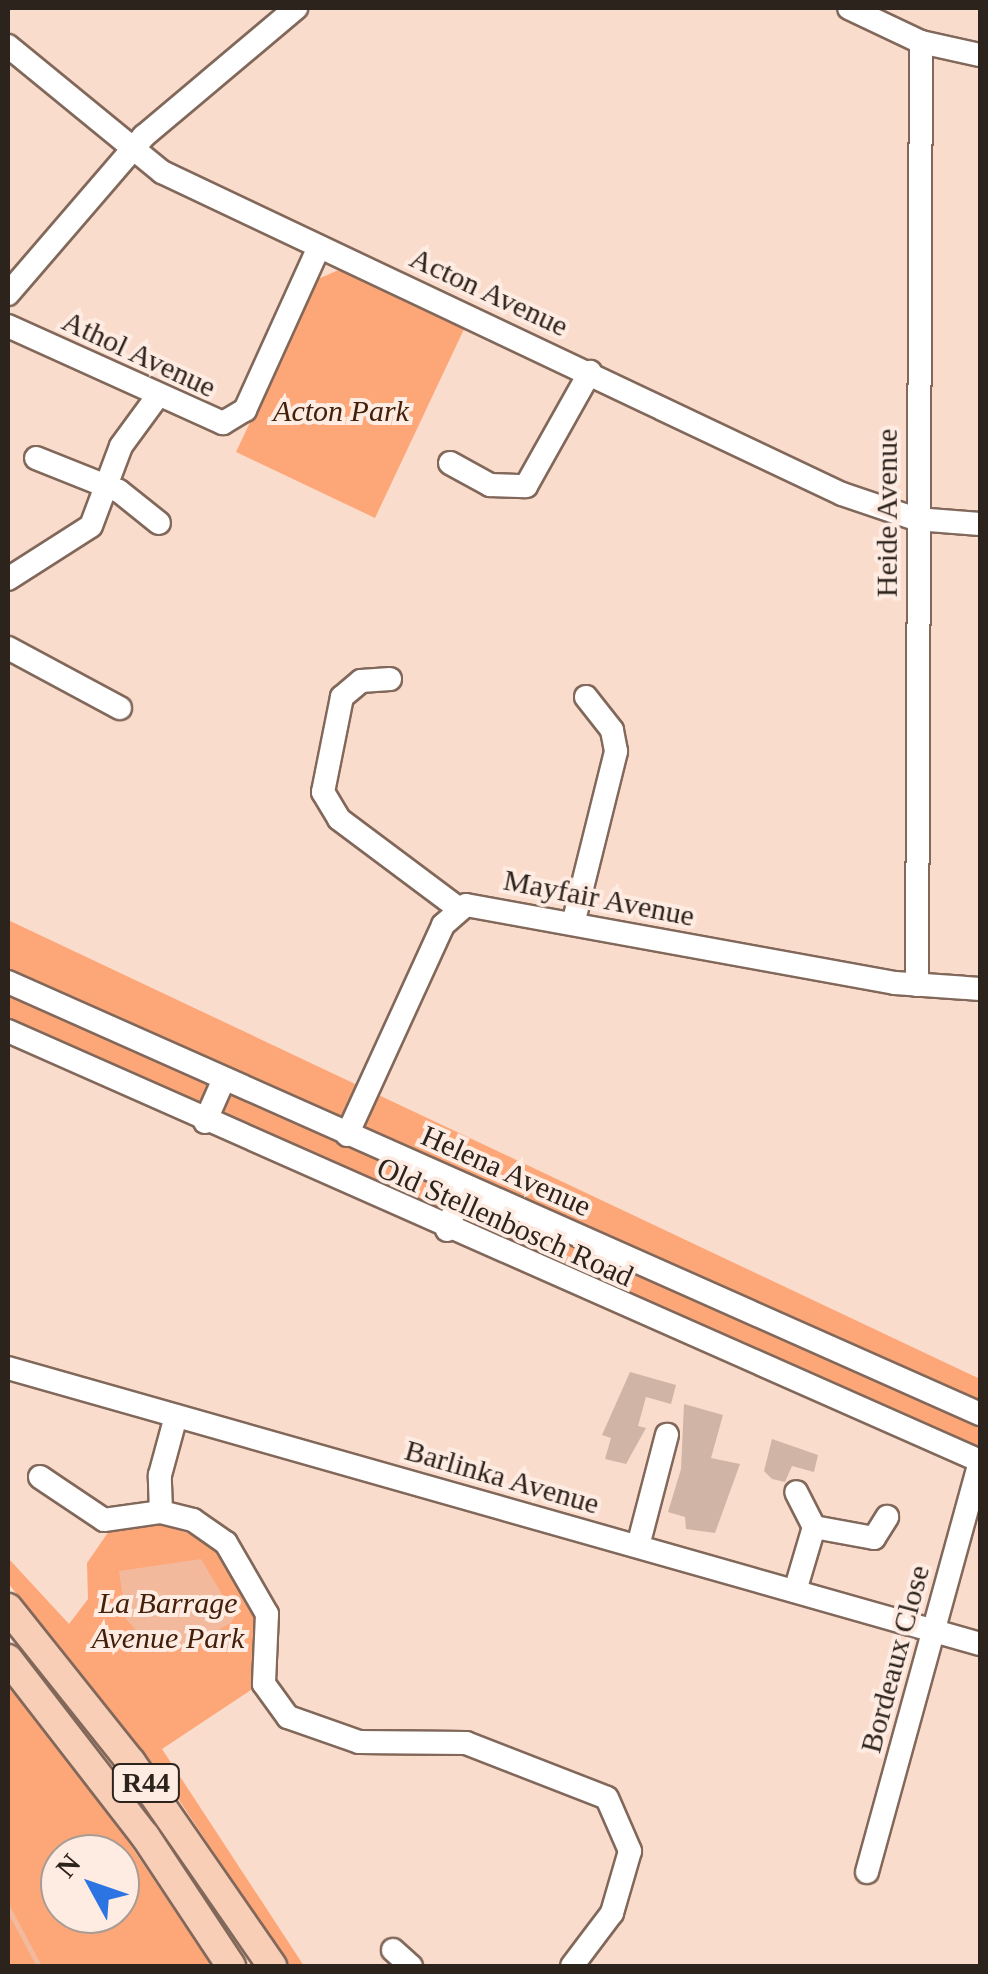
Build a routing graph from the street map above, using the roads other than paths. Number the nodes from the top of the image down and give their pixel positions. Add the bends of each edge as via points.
1 (296, 8) edge
2 (848, 8) edge
3 (920, 42) junction
4 (8, 46) edge
5 (980, 55) edge
6 (131, 152) junction
7 (319, 247) junction
8 (8, 294) edge
9 (8, 326) edge
10 (590, 372) junction
11 (157, 397) junction
12 (36, 458) dead end
13 (450, 464) dead end
14 (107, 486) junction
15 (916, 520) junction
16 (159, 523) dead end
17 (980, 524) edge
18 (8, 579) edge
19 (8, 648) edge
20 (390, 679) dead end
21 (586, 697) dead end
22 (120, 708) dead end
23 (458, 908) junction
24 (574, 924) junction
25 (8, 982) edge
26 (916, 985) junction
27 (980, 989) edge
28 (8, 1031) edge
29 (224, 1079) junction
30 (205, 1122) junction
31 (347, 1135) junction
32 (464, 1185) junction
33 (447, 1230) junction
34 (8, 1368) edge
35 (980, 1414) edge
36 (176, 1416) junction
37 (666, 1435) dead end
38 (980, 1461) edge
39 (40, 1477) dead end
40 (796, 1492) dead end
41 (161, 1512) junction
42 (887, 1518) dead end
43 (814, 1527) junction
44 (638, 1546) junction
45 (795, 1590) junction
46 (8, 1608) edge
47 (934, 1630) junction
48 (980, 1644) edge
49 (8, 1659) edge
50 (867, 1872) dead end
51 (393, 1950) dead end
52 (231, 1966) edge
53 (272, 1966) edge
54 (411, 1966) edge
55 (572, 1966) edge

1 - 6 street
2 - 3 street
3 - 5 street
3 - 15 street, Heide Avenue
4 - 6 street, Acton Avenue
6 - 7 street, Acton Avenue
6 - 8 street
7 - 10 street, Acton Avenue
7 - 11 street, Athol Avenue via 238,417 209,421
9 - 11 street, Athol Avenue
10 - 13 street via 526,486 490,485
10 - 15 street, Acton Avenue via 842,494
11 - 14 street via 121,446
12 - 14 street
14 - 16 street
14 - 18 street via 84,534
15 - 17 street, Acton Avenue
15 - 26 street, Heide Avenue
19 - 22 street
20 - 23 street via 361,681 342,697 323,792 338,818
21 - 24 street via 612,730 616,751
23 - 24 street, Mayfair Avenue
23 - 31 street, Mayfair Avenue via 443,925
24 - 26 street, Mayfair Avenue
25 - 29 street, Helena Avenue
26 - 27 street, Mayfair Avenue
28 - 30 street, Old Stellenbosch Road
29 - 30 street
29 - 31 street, Helena Avenue
30 - 33 street, Old Stellenbosch Road
31 - 32 street, Helena Avenue
32 - 33 street
32 - 35 street, Helena Avenue
33 - 38 street, Old Stellenbosch Road
34 - 36 street, Barlinka Avenue
36 - 41 street via 160,1475
36 - 44 street, Barlinka Avenue
37 - 44 street
38 - 47 street, Bordeaux Close
39 - 41 street via 110,1522
40 - 43 street
41 - 55 street via 205,1526 234,1554 269,1623 264,1684 288,1717 359,1742 466,1744 611,1802 630,1850 612,1913
42 - 43 street via 874,1538
43 - 45 street
44 - 45 street, Barlinka Avenue
45 - 47 street, Barlinka Avenue
46 - 53 main road, R44 via 130,1762
47 - 48 street, Barlinka Avenue
47 - 50 street, Bordeaux Close
49 - 52 main road, R44 via 145,1836
51 - 54 street

